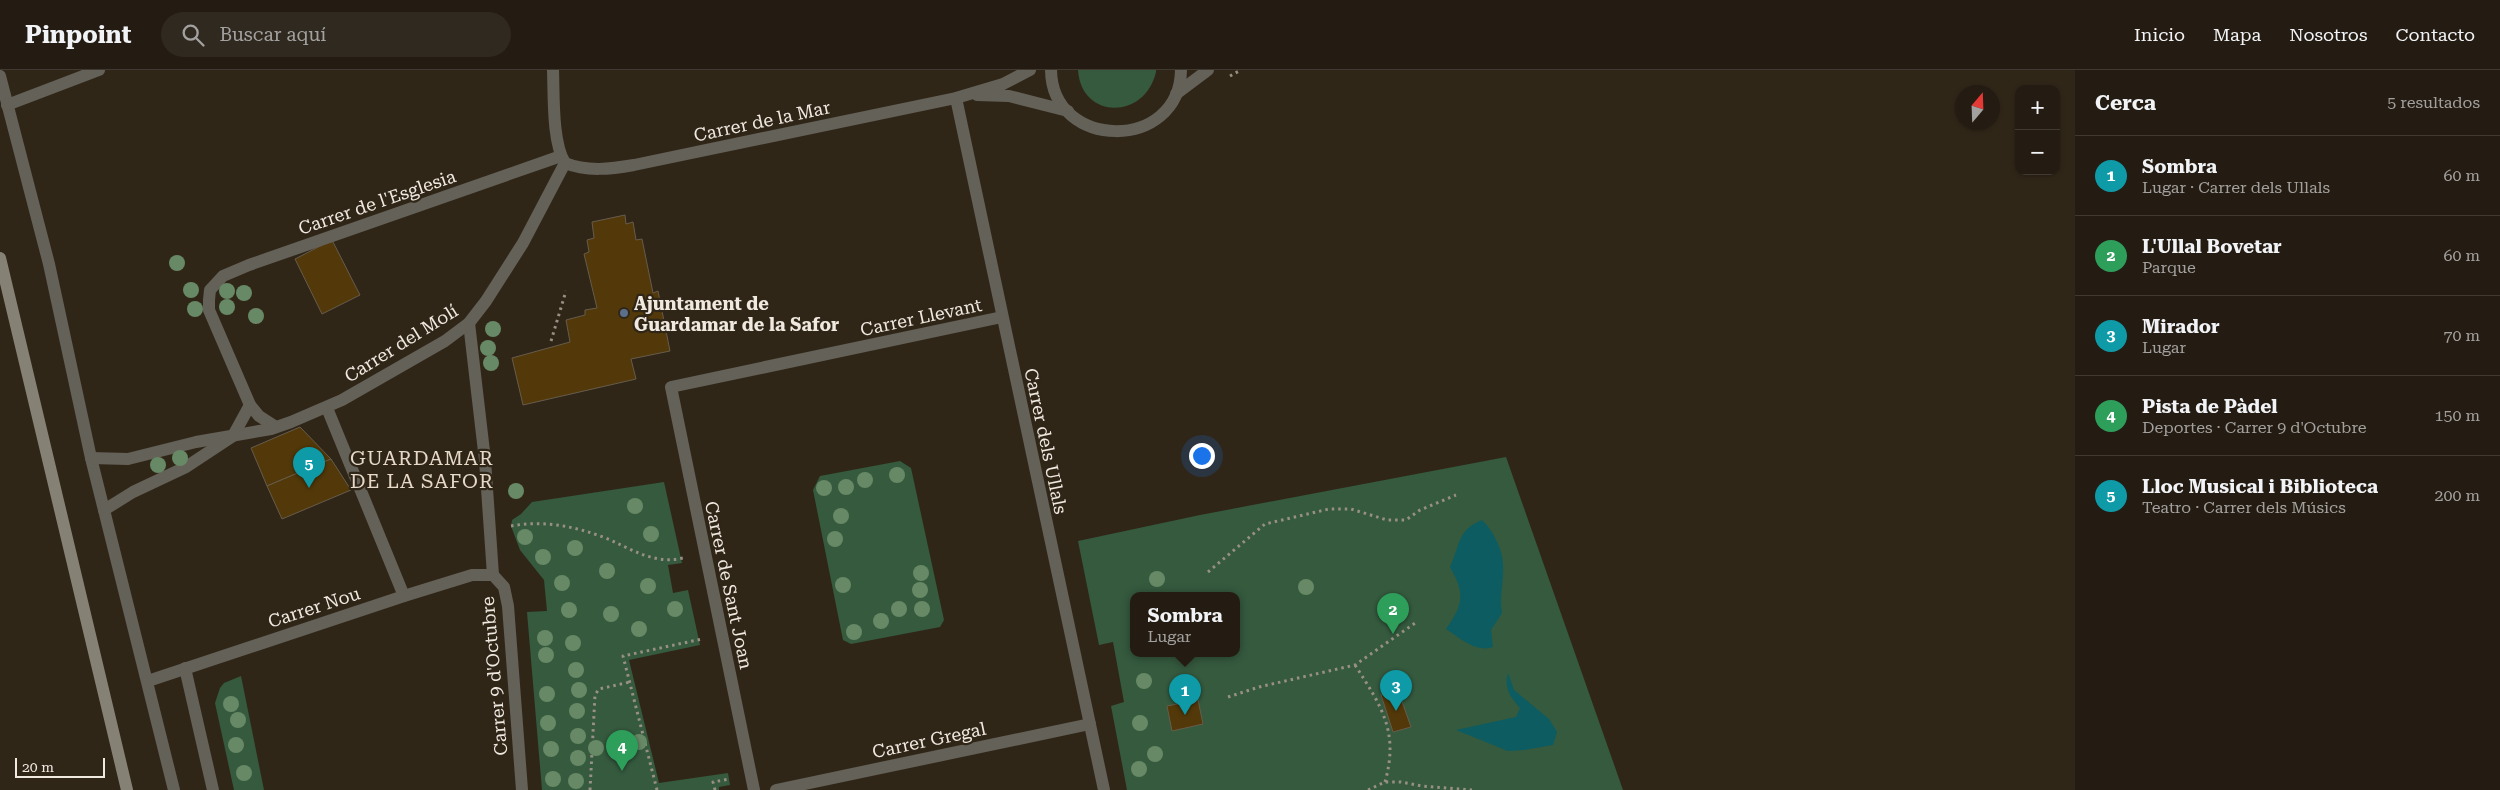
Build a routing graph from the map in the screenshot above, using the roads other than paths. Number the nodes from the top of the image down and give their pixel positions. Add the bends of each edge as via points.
1 (99, 70) edge
2 (553, 70) edge
3 (1030, 70) edge
4 (1051, 70) edge
5 (1181, 70) edge
6 (1208, 70) edge
7 (0, 76) edge
8 (1176, 94) junction
9 (960, 97) junction
10 (7, 105) junction
11 (1068, 111) junction
12 (563, 159) junction
13 (0, 258) edge
14 (1002, 317) junction
15 (469, 323) junction
16 (671, 387) joint
17 (250, 405) junction
18 (327, 408) junction
19 (276, 427) junction
20 (233, 436) junction
21 (91, 458) junction
22 (104, 510) junction
23 (493, 575) junction
24 (404, 596) junction
25 (185, 668) junction
26 (148, 681) junction
27 (1090, 724) junction
28 (127, 790) edge
29 (174, 790) edge
30 (212, 790) edge
31 (522, 790) edge
32 (754, 790) edge
33 (776, 790) edge
34 (1104, 790) edge

1 - 10 street
2 - 12 street
3 - 9 street, Carrer de la Mar via 1003,84
4 - 11 street via 1056,94
5 - 8 street
6 - 8 street
7 - 10 street
8 - 11 street via 1164,112 1153,121 1126,132 1104,132 1084,125
9 - 11 street, Carrer de la Mar via 1009,96
9 - 12 street, Carrer de la Mar via 634,166 604,169 574,166
9 - 14 street, Carrer dels Ullals
10 - 21 street via 48,264
12 - 15 street, Carrer del Molí via 523,243
12 - 17 street, Carrer de l'Esglesia via 222,276 210,290 209,310
13 - 28 main road
14 - 16 street, Carrer Llevant
14 - 27 street, Carrer dels Ullals
15 - 18 street, Carrer del Molí
15 - 23 street, Carrer 9 d'Octubre via 485,460
16 - 32 street, Carrer de Sant Joan
17 - 19 street via 259,416
17 - 20 street
18 - 19 street, Carrer del Molí
18 - 24 street
19 - 20 street, Carrer del Molí
20 - 21 street, Carrer del Molí via 128,458
20 - 22 street via 186,467
21 - 22 street
22 - 26 street
23 - 24 street, Carrer Nou via 472,575
23 - 31 street, Carrer 9 d'Octubre via 504,587 508,606
24 - 25 street, Carrer Nou
25 - 26 street, Carrer Nou
25 - 30 street
26 - 29 street
27 - 33 street, Carrer Gregal
27 - 34 street, Carrer dels Ullals

